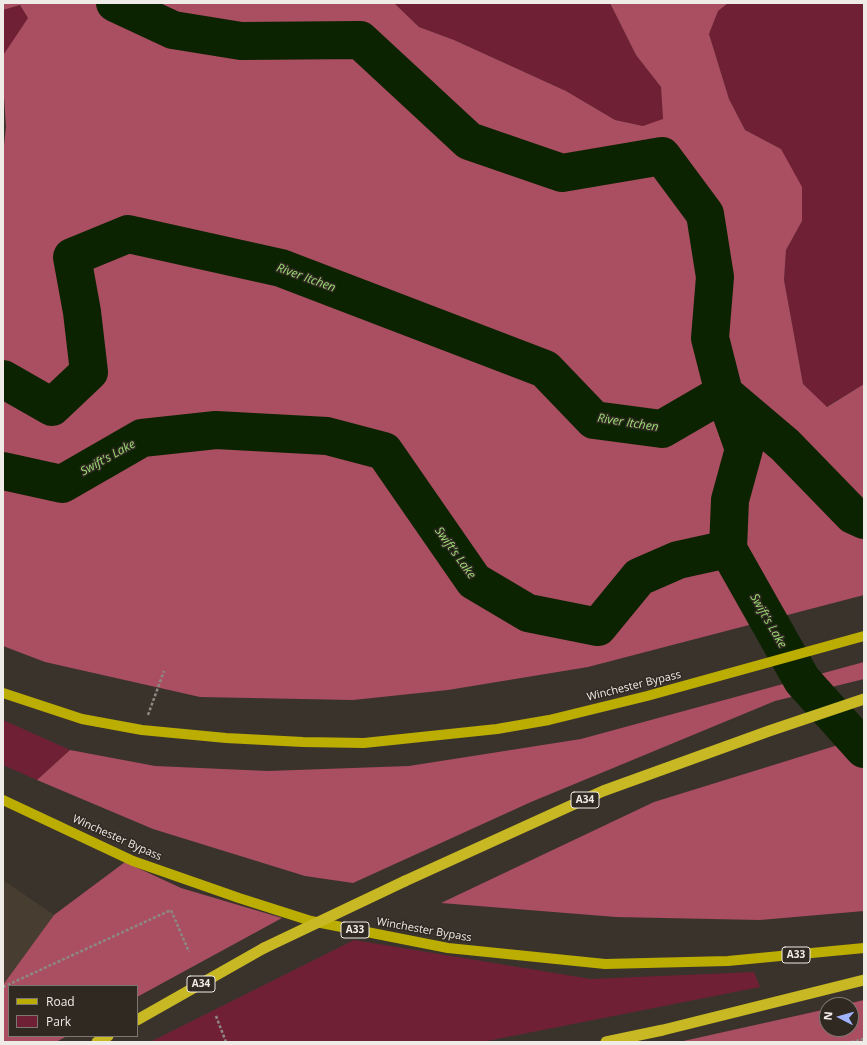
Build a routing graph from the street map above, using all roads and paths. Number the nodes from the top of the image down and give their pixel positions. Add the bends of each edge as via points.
1 (864, 636) edge
2 (164, 671) dead end
3 (3, 694) edge
4 (864, 699) edge
5 (142, 730) junction
6 (3, 800) edge
7 (864, 948) edge
8 (189, 952) dead end
9 (864, 980) edge
10 (9, 985) edge
11 (216, 1016) dead end
12 (138, 1019) edge
13 (106, 1037) edge
14 (864, 1039) edge
15 (97, 1042) edge
16 (226, 1042) edge
17 (606, 1042) edge
18 (851, 1042) edge

1 - 5 main road, Winchester Bypass via 647,696 549,720 497,729 364,743 226,738
2 - 5 path
3 - 5 main road, Winchester Bypass via 82,718
4 - 12 highway, A34, bridge via 603,791 264,948
6 - 7 main road, Winchester Bypass / A33 via 133,861 239,898 311,921 448,948 605,964 728,961
8 - 10 path via 171,910
9 - 17 highway
11 - 16 path
13 - 15 highway
14 - 18 path

